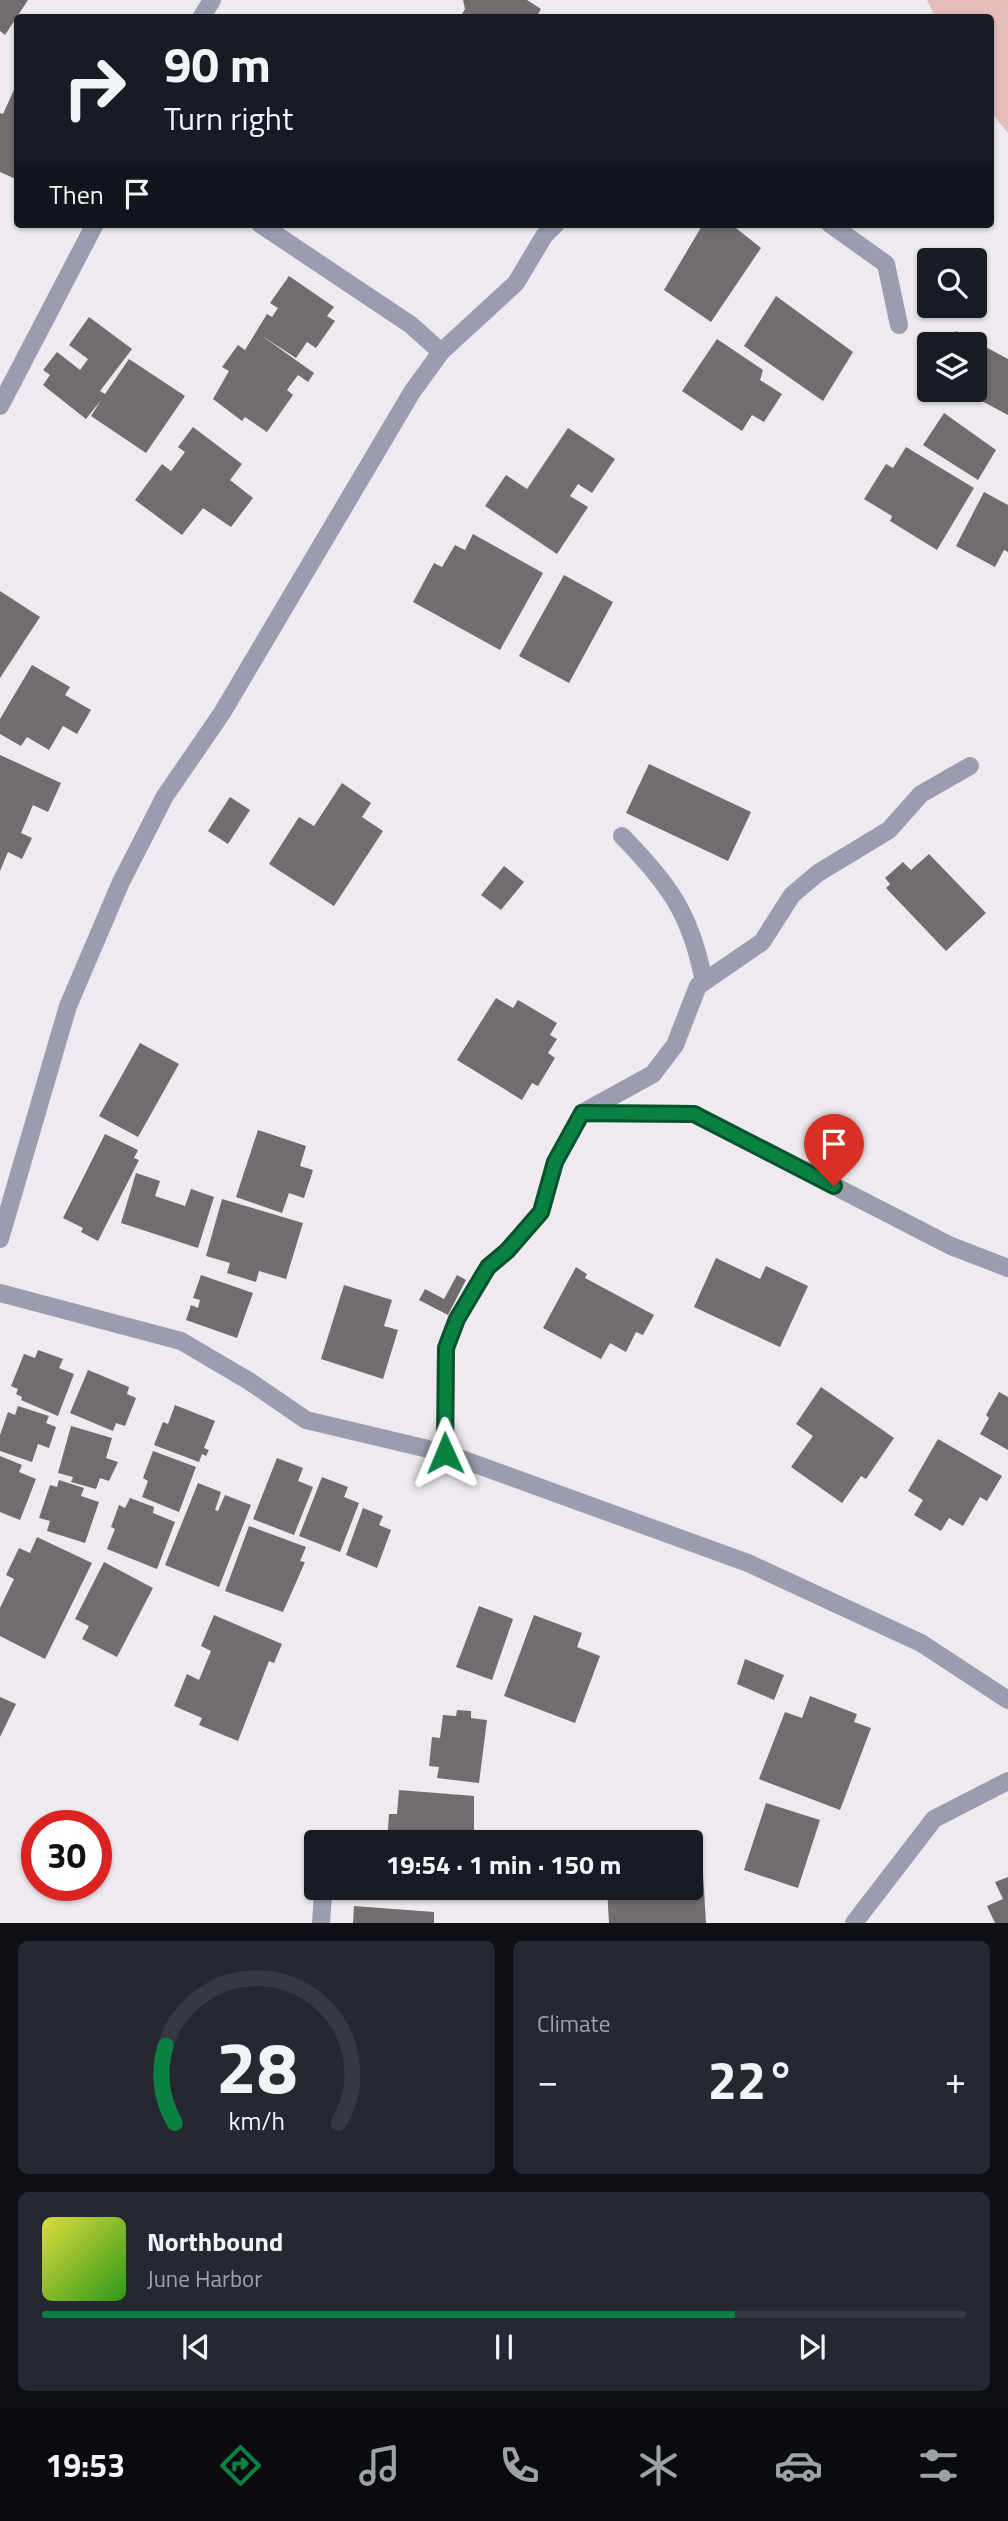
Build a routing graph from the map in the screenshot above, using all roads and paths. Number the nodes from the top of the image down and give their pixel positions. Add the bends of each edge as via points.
1 (93, 228) edge
2 (266, 228) edge
3 (552, 228) edge
4 (836, 228) edge
5 (899, 325) dead end
6 (440, 352) junction
7 (0, 406) edge
8 (970, 766) dead end
9 (622, 835) dead end
10 (704, 982) junction
11 (582, 1113) junction
12 (0, 1239) edge
13 (1008, 1268) edge
14 (0, 1293) edge
15 (445, 1453) junction
16 (1008, 1700) edge
17 (1008, 1781) edge
18 (323, 1900) edge
19 (321, 1923) edge
20 (854, 1923) edge

1 - 7 street
2 - 6 street via 411,325
3 - 6 street via 516,283
4 - 5 street via 886,264
6 - 12 street via 222,713 165,796 121,882 68,1006
8 - 10 street via 921,794 889,830 818,873 792,895 762,942
9 - 10 street via 662,877 696,940
10 - 11 street via 698,986 675,1045 653,1074
11 - 13 street via 694,1114 951,1246
11 - 15 street via 555,1162 541,1212 488,1267 457,1319 446,1348
14 - 15 street via 181,1341 306,1420
15 - 16 street via 748,1563 921,1643
17 - 20 street via 934,1819
18 - 19 street

